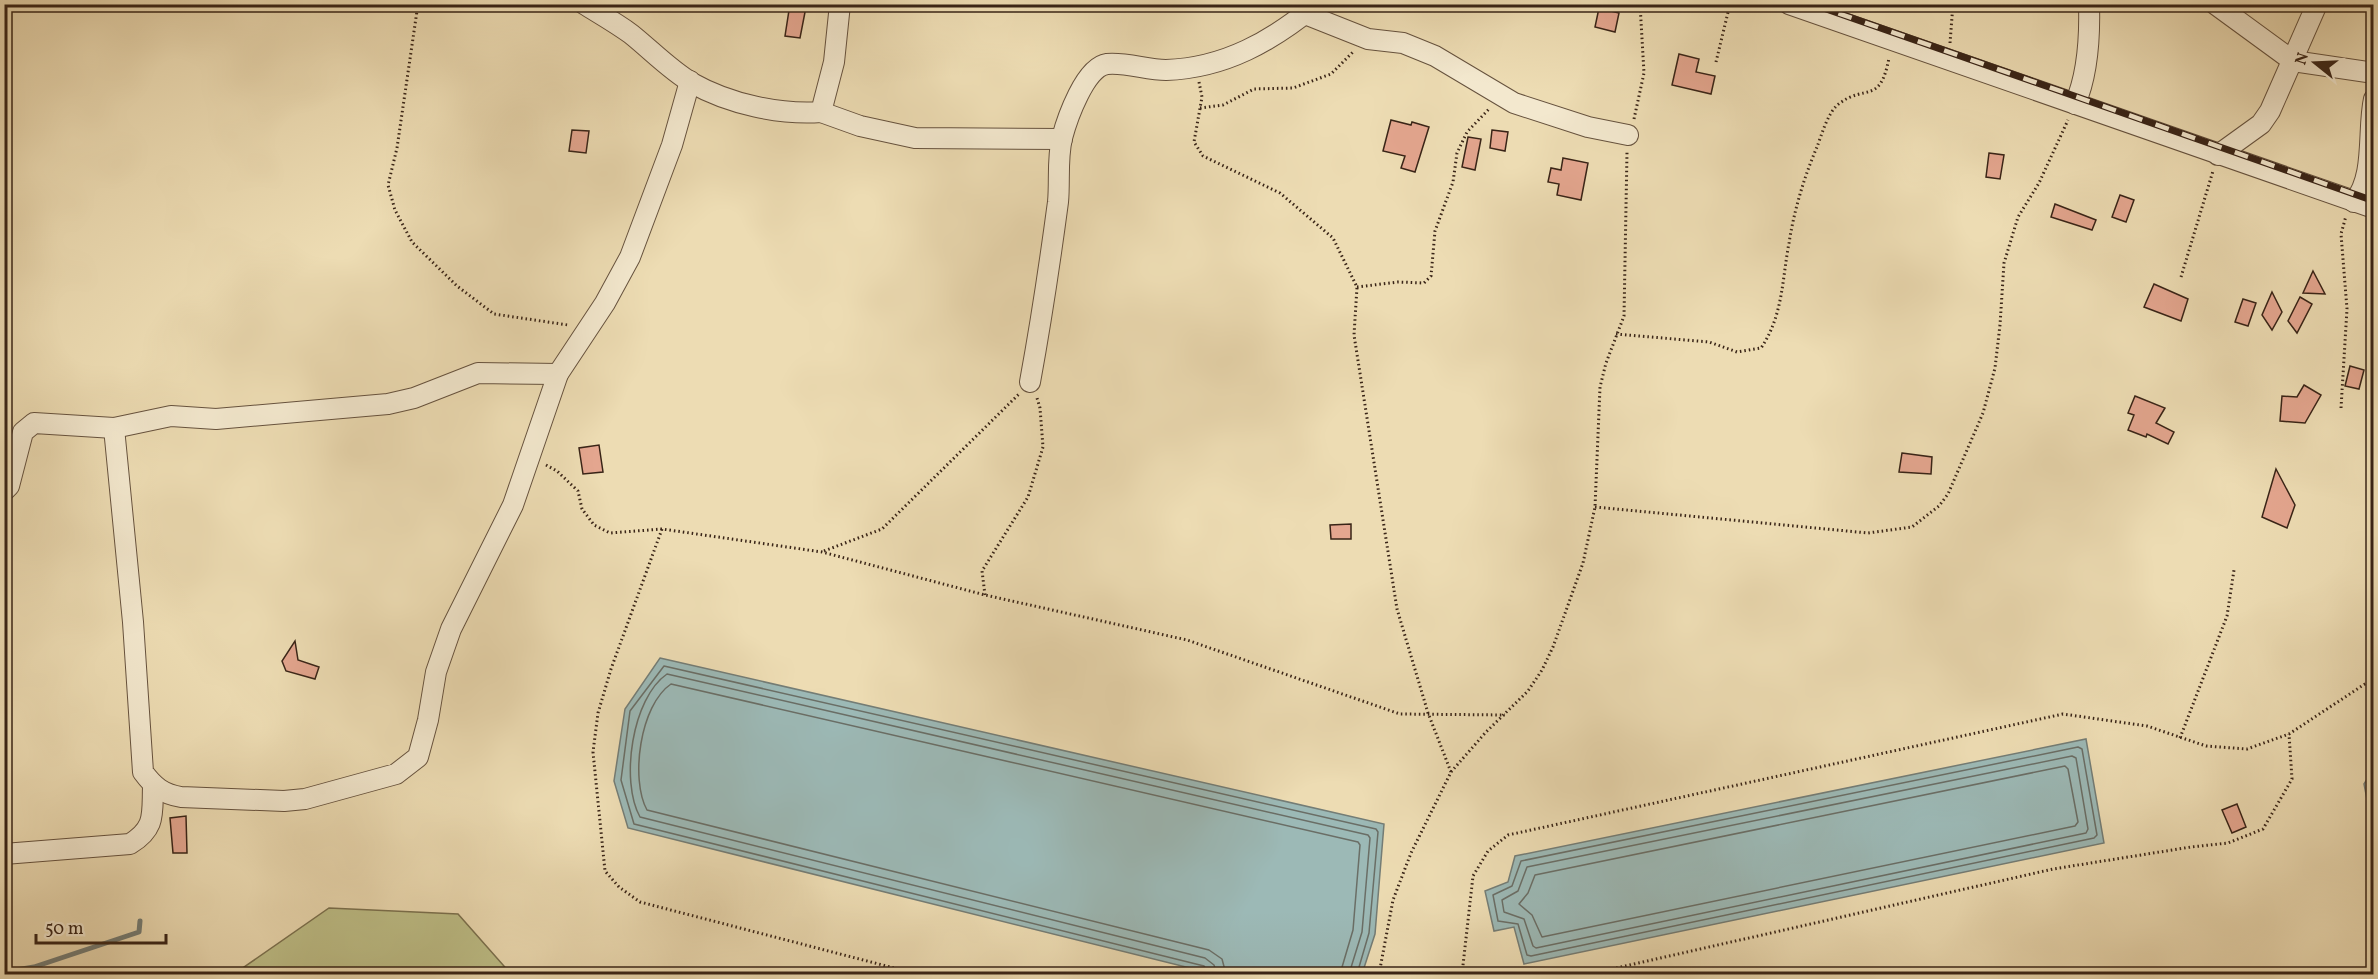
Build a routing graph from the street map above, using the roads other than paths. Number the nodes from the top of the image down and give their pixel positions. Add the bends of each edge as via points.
1 (584, 4) edge
2 (840, 4) edge
3 (1789, 4) edge
4 (2089, 4) edge
5 (2215, 4) edge
6 (2317, 4) edge
7 (1311, 9) edge
8 (1832, 11) edge
9 (2293, 61) junction
10 (2373, 73) edge
11 (690, 81) junction
12 (2373, 99) edge
13 (2075, 104) junction
14 (821, 112) junction
15 (1628, 135) road end
16 (1062, 139) junction
17 (2218, 155) junction
18 (2354, 202) junction
19 (2373, 208) edge
20 (558, 374) junction
21 (1030, 382) road end
22 (114, 428) junction
23 (4, 491) edge
24 (153, 787) junction
25 (4, 854) edge

1 - 11 street
2 - 14 street via 834,62
3 - 8 street
4 - 13 street via 2087,59
5 - 9 street
6 - 9 street
7 - 15 street via 1368,39 1403,44 1435,56 1501,97 1588,127
7 - 16 street via 1269,40 1216,63 1163,70 1106,64 1092,70 1081,87
8 - 13 street via 1893,41
9 - 10 street
9 - 17 street via 2261,124
11 - 14 street via 707,90 772,109 799,114
11 - 20 street via 672,145 630,257
12 - 18 street via 2364,184
13 - 17 street
14 - 16 street via 860,126 915,138
16 - 21 street via 1044,309
17 - 18 street
18 - 19 street
20 - 22 street via 478,373 388,404 216,419 171,416
20 - 24 street via 513,505 451,629 436,672 418,757 396,774 305,799 181,797
22 - 23 street via 34,423 28,426
22 - 24 street via 143,772
24 - 25 street via 151,824 144,835 130,844

